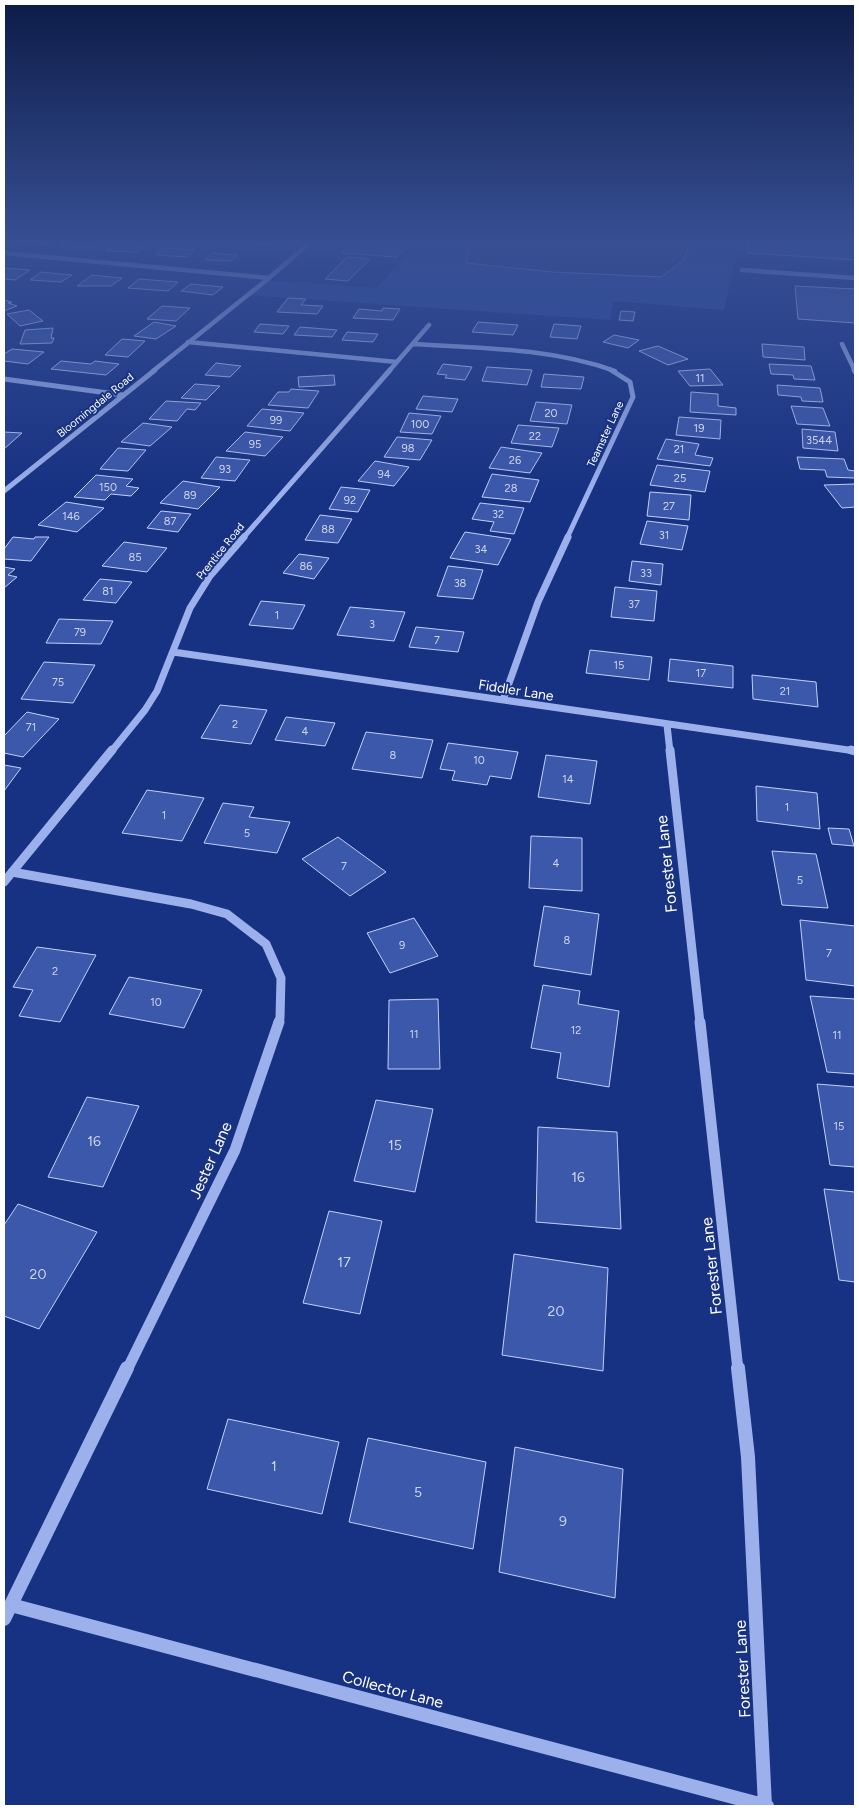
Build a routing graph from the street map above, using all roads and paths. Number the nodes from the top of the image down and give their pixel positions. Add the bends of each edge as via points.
1 (211, 323) edge
2 (429, 325) dead end
3 (188, 342) junction
4 (413, 344) junction
5 (842, 344) dead end
6 (397, 362) junction
7 (855, 372) edge
8 (4, 378) edge
9 (123, 395) junction
10 (4, 491) edge
11 (173, 652) junction
12 (503, 700) junction
13 (667, 725) junction
14 (855, 751) edge
15 (12, 872) junction
16 (4, 882) edge
17 (11, 1605) junction
18 (4, 1619) edge
19 (766, 1806) edge

1 - 3 street, Bloomingdale Road
2 - 4 street, Prentice Road
3 - 6 street
3 - 9 street, Bloomingdale Road
4 - 6 street, Prentice Road
4 - 12 street, Teamster Lane via 564,356 610,368 631,383 633,397 538,602
5 - 7 street
6 - 11 street, Prentice Road via 210,576 190,608
8 - 9 street
9 - 10 street, Bloomingdale Road
11 - 12 street, Fiddler Lane
11 - 15 street, Prentice Road via 146,710
12 - 13 street, Fiddler Lane
13 - 14 street, Fiddler Lane
13 - 19 street, Forester Lane via 748,1457
15 - 16 street, Prentice Road
15 - 17 street, Jester Lane via 191,904 227,914 266,944 281,978 280,1018 235,1150
17 - 18 street, Jester Lane
17 - 19 street, Collector Lane

